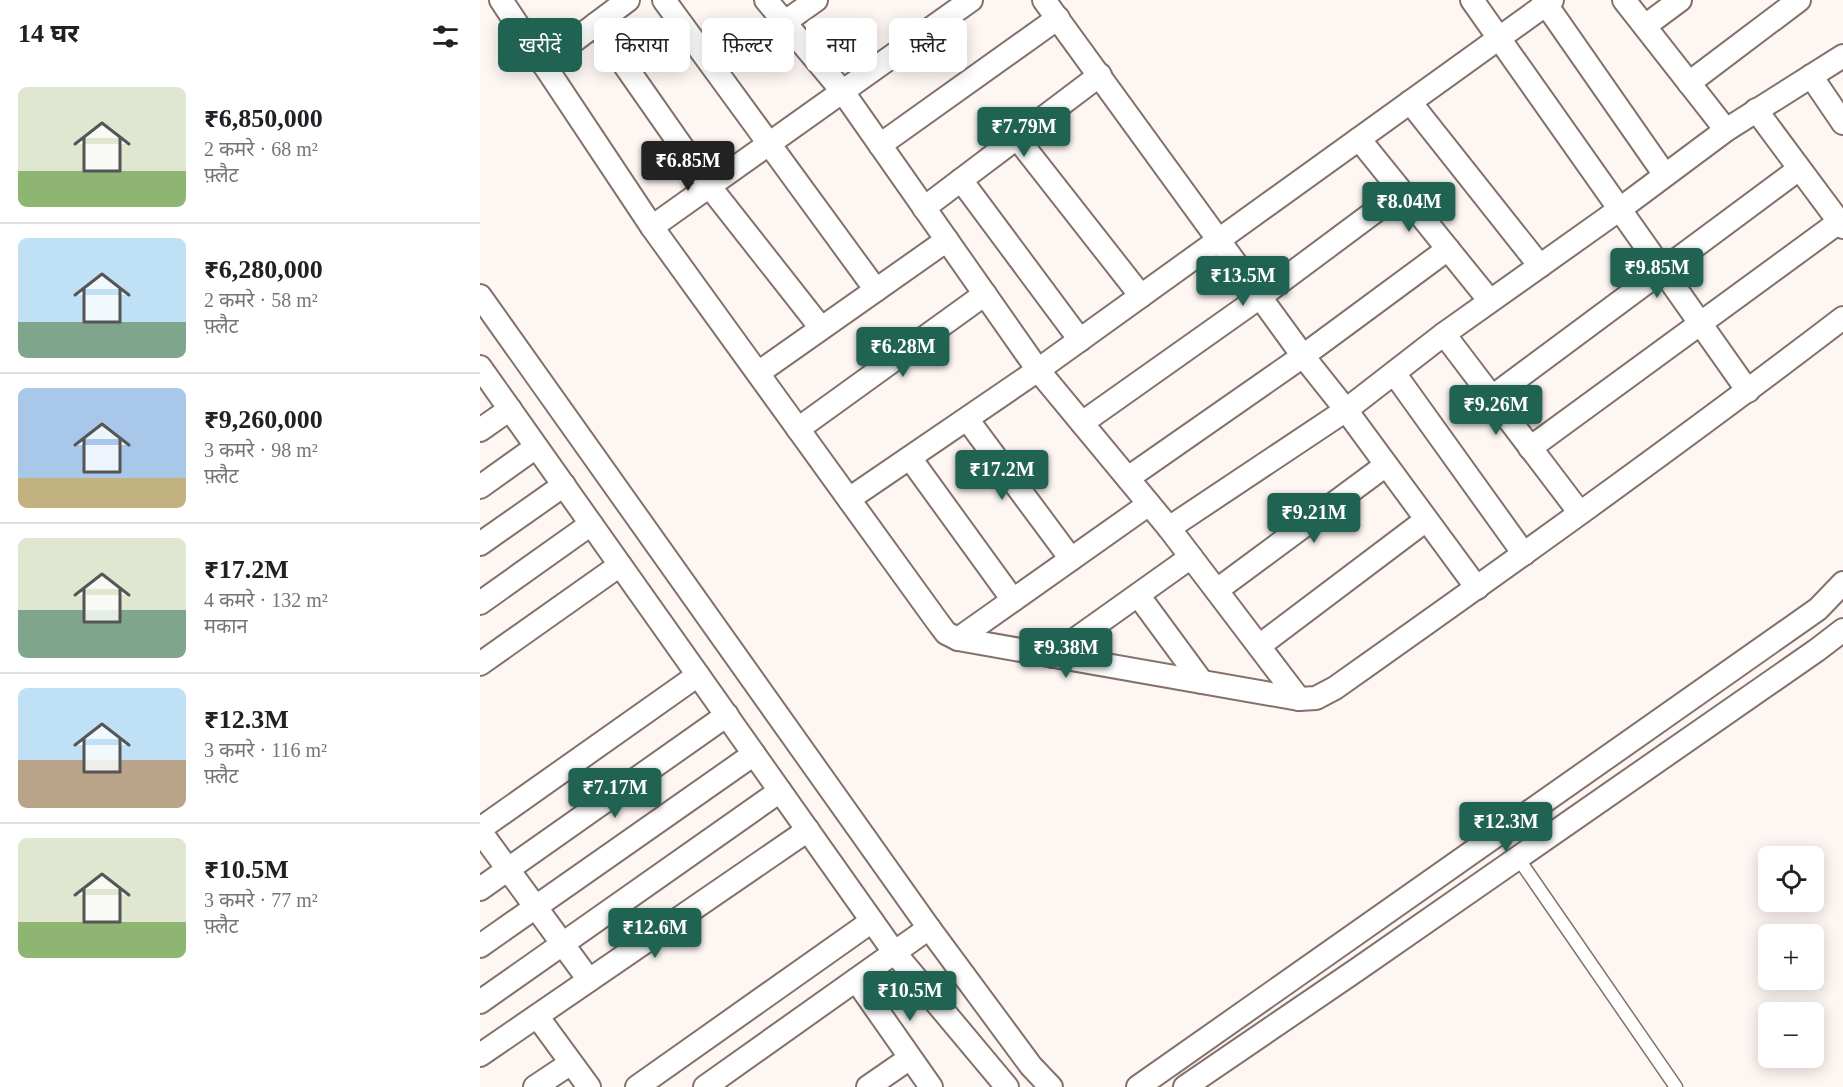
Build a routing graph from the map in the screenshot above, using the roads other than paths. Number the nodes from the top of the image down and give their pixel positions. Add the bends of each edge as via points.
1 (628, 0) edge
2 (664, 0) edge
3 (766, 0) edge
4 (816, 0) edge
5 (970, 0) edge
6 (1472, 0) edge
7 (1624, 0) edge
8 (1680, 0) edge
9 (1799, 0) edge
10 (504, 1) edge
11 (1547, 1) edge
12 (1051, 9) edge
13 (515, 18) edge
14 (604, 18) edge
15 (782, 18) edge
16 (791, 18) edge
17 (594, 26) edge
18 (1645, 26) junction
19 (794, 33) edge
20 (582, 35) edge
21 (1498, 39) junction
22 (1843, 56) edge
23 (548, 72) edge
24 (630, 72) edge
25 (1100, 75) junction
26 (1812, 76) junction
27 (1689, 83) junction
28 (843, 92) junction
29 (1410, 102) junction
30 (1756, 110) junction
31 (1843, 123) edge
32 (1726, 129) junction
33 (1017, 138) junction
34 (1359, 139) junction
35 (769, 145) junction
36 (880, 145) junction
37 (1799, 169) junction
38 (1665, 175) junction
39 (961, 180) junction
40 (710, 187) junction
41 (1401, 192) junction
42 (924, 208) junction
43 (1620, 209) junction
44 (1841, 225) edge
45 (652, 228) junction
46 (1220, 239) junction
47 (947, 240) junction
48 (1448, 249) junction
49 (1540, 266) junction
50 (1662, 270) junction
51 (876, 290) junction
52 (985, 294) junction
53 (480, 296) edge
54 (1141, 296) junction
55 (1260, 297) junction
56 (1490, 301) junction
57 (1843, 318) edge
58 (1700, 325) junction
59 (822, 328) junction
60 (1444, 334) junction
61 (1080, 340) junction
62 (1303, 356) junction
63 (480, 369) edge
64 (1038, 370) junction
65 (758, 373) junction
66 (1394, 373) junction
67 (1748, 391) junction
68 (1491, 397) junction
69 (510, 409) junction
70 (1346, 410) junction
71 (967, 419) junction
72 (1082, 423) junction
73 (798, 429) junction
74 (480, 430) edge
75 (537, 447) junction
76 (1530, 448) junction
77 (910, 458) junction
78 (1386, 465) junction
79 (1128, 478) junction
80 (564, 485) junction
81 (480, 487) edge
82 (849, 500) junction
83 (1149, 504) junction
84 (1580, 513) junction
85 (1426, 520) junction
86 (591, 524) junction
87 (1169, 528) junction
88 (480, 544) edge
89 (1524, 554) junction
90 (1191, 557) junction
91 (1071, 559) junction
92 (620, 565) junction
93 (1843, 584) edge
94 (1477, 588) junction
95 (1217, 591) junction
96 (1138, 595) junction
97 (1013, 600) junction
98 (480, 603) edge
99 (1843, 630) edge
100 (958, 639) junction
101 (1259, 645) junction
102 (1052, 656) junction
103 (480, 664) edge
104 (698, 675) junction
105 (1202, 682) junction
106 (1299, 699) junction
107 (727, 716) junction
108 (754, 754) junction
109 (780, 791) junction
110 (480, 830) edge
111 (808, 830) junction
112 (1518, 858) junction
113 (508, 870) junction
114 (480, 890) edge
115 (536, 907) junction
116 (872, 921) junction
117 (929, 928) junction
118 (562, 944) junction
119 (480, 946) edge
120 (894, 952) junction
121 (589, 980) junction
122 (855, 980) junction
123 (480, 1002) edge
124 (537, 1016) junction
125 (480, 1055) edge
126 (910, 1058) junction
127 (571, 1062) junction
128 (535, 1087) edge
129 (589, 1087) edge
130 (637, 1087) edge
131 (705, 1087) edge
132 (868, 1087) edge
133 (931, 1087) edge
134 (1007, 1087) edge
135 (1051, 1087) edge
136 (1138, 1087) edge
137 (1185, 1087) edge
138 (1676, 1087) edge

1 - 14 street
2 - 35 street
3 - 15 street
4 - 16 street
5 - 28 street
6 - 21 street
7 - 18 street
8 - 18 street
9 - 27 street
10 - 13 street
11 - 21 street
11 - 38 street
12 - 25 street
12 - 36 street
17 - 20 street
18 - 27 street
19 - 28 street
21 - 29 street
21 - 43 street
22 - 26 street
23 - 45 street
24 - 40 street
25 - 33 street
25 - 46 street
26 - 30 street
26 - 31 street
27 - 32 street
28 - 35 street
28 - 36 street
29 - 34 street
29 - 49 street
30 - 32 street
30 - 37 street
32 - 38 street
33 - 39 street
33 - 54 street
34 - 41 street
34 - 46 street
35 - 40 street
35 - 51 street
36 - 42 street
37 - 44 street
37 - 50 street
38 - 43 street
39 - 42 street
39 - 61 street
40 - 45 street
40 - 59 street
41 - 48 street
41 - 55 street
42 - 47 street
43 - 49 street
43 - 50 street
44 - 58 street
45 - 65 street
46 - 54 street
46 - 55 street
47 - 51 street
47 - 52 street
48 - 56 street
48 - 62 street
49 - 56 street
50 - 58 street
50 - 68 street
51 - 59 street
52 - 64 street
52 - 73 street
53 - 117 street
54 - 61 street
55 - 62 street
55 - 72 street
56 - 60 street
57 - 67 street
58 - 67 street
58 - 76 street
59 - 65 street
60 - 66 street
60 - 68 street
61 - 64 street
62 - 70 street
62 - 79 street
63 - 69 street
64 - 71 street
64 - 72 street
65 - 73 street
66 - 70 street
66 - 89 street
67 - 84 street
68 - 76 street
69 - 74 street
69 - 75 street
70 - 78 street
70 - 87 street
71 - 77 street
71 - 91 street
72 - 79 street
73 - 82 street
75 - 80 street
75 - 81 street
76 - 84 street
77 - 82 street
77 - 97 street
78 - 85 street
78 - 95 street
79 - 83 street
80 - 86 street
80 - 88 street
82 - 100 street via 946,633
83 - 87 street
83 - 91 street
84 - 89 street
85 - 94 street
85 - 101 street
86 - 92 street
86 - 98 street
87 - 90 street
89 - 94 street
90 - 95 street
90 - 96 street
91 - 97 street
92 - 103 street
92 - 104 street
93 - 136 street via 1818,609
94 - 106 street via 1335,688 1316,698
95 - 101 street
96 - 102 street
96 - 105 street
97 - 100 street
99 - 112 street
100 - 102 street
101 - 106 street
102 - 105 street
104 - 107 street
104 - 110 street
105 - 106 street
107 - 108 street
107 - 113 street
108 - 109 street
108 - 115 street
109 - 111 street
109 - 118 street
110 - 113 street
111 - 116 street
111 - 121 street
112 - 137 street
112 - 138 lane
113 - 114 street
113 - 115 street
115 - 118 street
115 - 119 street
116 - 120 street
116 - 130 street
117 - 120 street
117 - 135 street via 1031,1066
118 - 121 street
118 - 123 street
120 - 122 street
120 - 134 street
121 - 124 street
122 - 126 street
122 - 131 street
124 - 125 street
124 - 127 street
126 - 132 street
126 - 133 street
127 - 128 street
127 - 129 street

